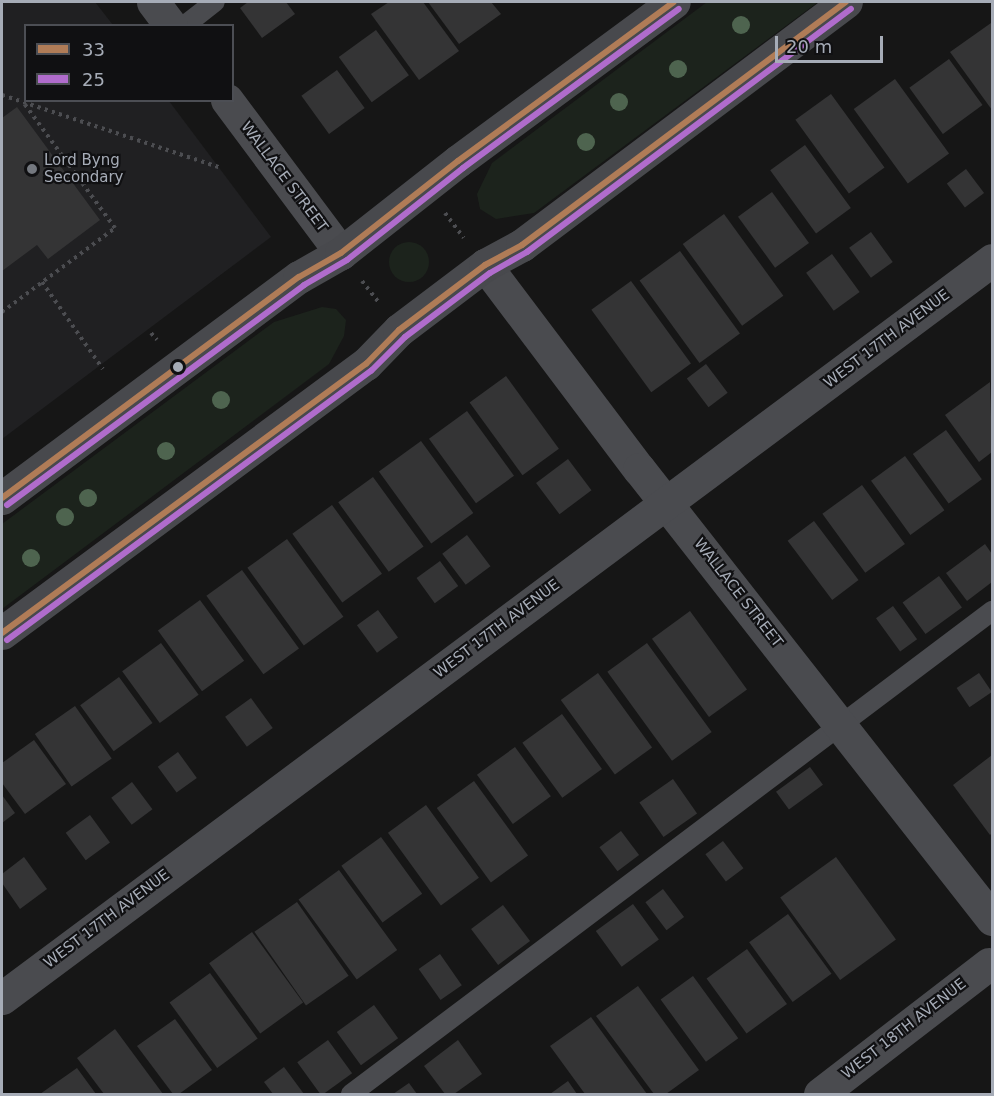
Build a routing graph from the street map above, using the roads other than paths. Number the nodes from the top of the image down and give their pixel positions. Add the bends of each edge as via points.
1 (153, 2) edge
2 (215, 2) edge
3 (674, 2) edge
4 (846, 2) edge
5 (170, 24) edge
6 (187, 24) edge
7 (228, 102) edge
8 (341, 253) junction
9 (993, 260) edge
10 (485, 265) junction
11 (2, 498) edge
12 (667, 503) junction
13 (993, 611) edge
14 (2, 633) edge
15 (841, 726) junction
16 (993, 919) edge
17 (993, 925) edge
18 (991, 966) edge
19 (2, 998) edge
20 (351, 1095) edge
21 (820, 1095) edge

1 - 5 street
2 - 6 lane
3 - 8 main road via 458,161
4 - 10 main road via 522,245
7 - 8 street, WALLACE STREET
8 - 11 main road via 299,277
9 - 12 street, WEST 17TH AVENUE
10 - 12 street, WALLACE STREET
10 - 14 main road via 399,330 366,364
12 - 15 street, WALLACE STREET
12 - 19 street, WEST 17TH AVENUE
13 - 15 lane
15 - 16 street, WALLACE STREET
15 - 20 lane
17 - 18 street via 982,942
18 - 21 street, WEST 18TH AVENUE

